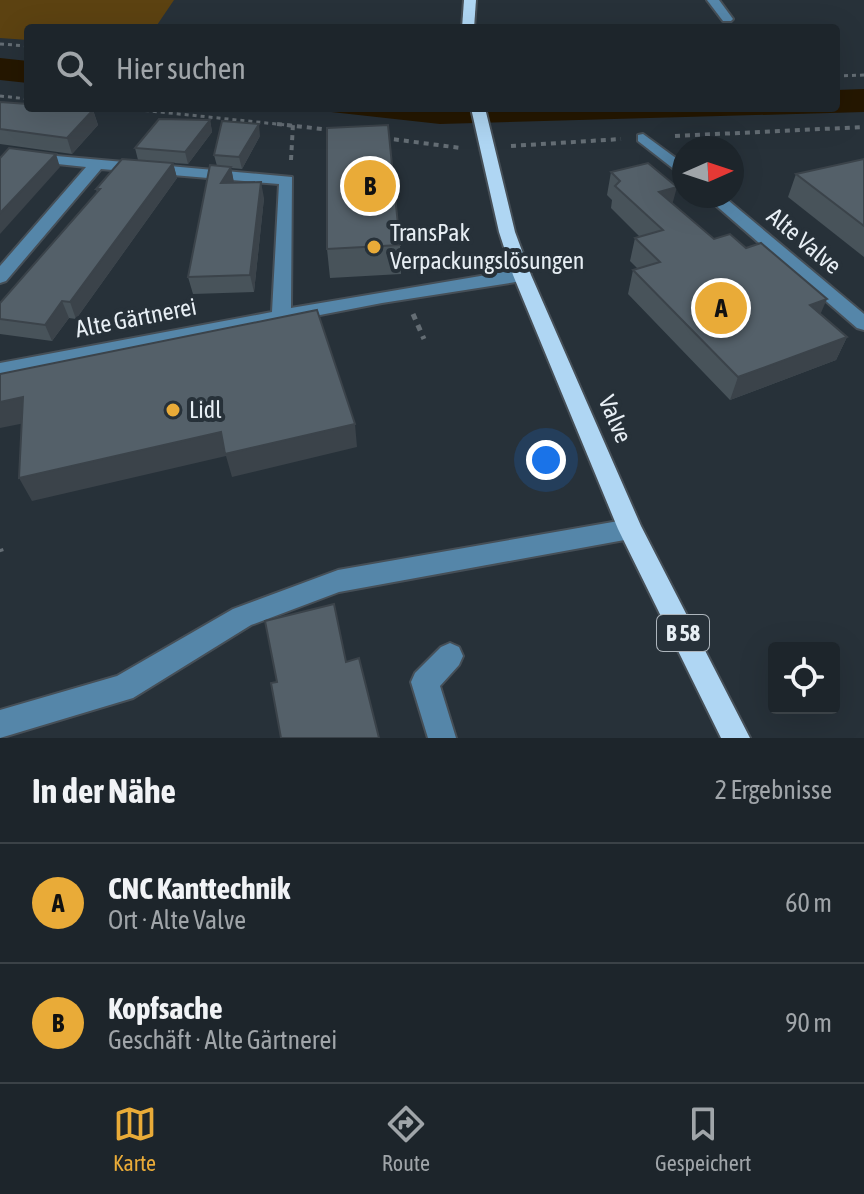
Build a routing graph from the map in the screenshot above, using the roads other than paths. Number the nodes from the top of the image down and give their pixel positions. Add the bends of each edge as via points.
1 (470, 0) edge
2 (713, 0) edge
3 (727, 19) dead end
4 (468, 24) edge
5 (479, 112) edge
6 (643, 138) road end
7 (19, 156) edge
8 (672, 162) edge
9 (97, 164) junction
10 (727, 208) edge
11 (522, 275) junction
12 (0, 277) edge
13 (281, 316) junction
14 (864, 324) edge
15 (0, 370) edge
16 (630, 529) junction
17 (450, 656) dead end
18 (0, 724) edge
19 (442, 738) edge
20 (736, 738) edge

1 - 4 main road
2 - 3 street
5 - 11 main road, Valve / B 58
6 - 8 street
7 - 9 street
9 - 12 street
9 - 13 street via 287,180
10 - 14 street, Alte Valve
11 - 13 street, Alte Gärtnerei
11 - 16 main road, Valve / B 58
13 - 15 street, Alte Gärtnerei
16 - 18 street via 338,581 242,617 123,688
16 - 20 main road, Valve / B 58
17 - 19 street via 425,682

